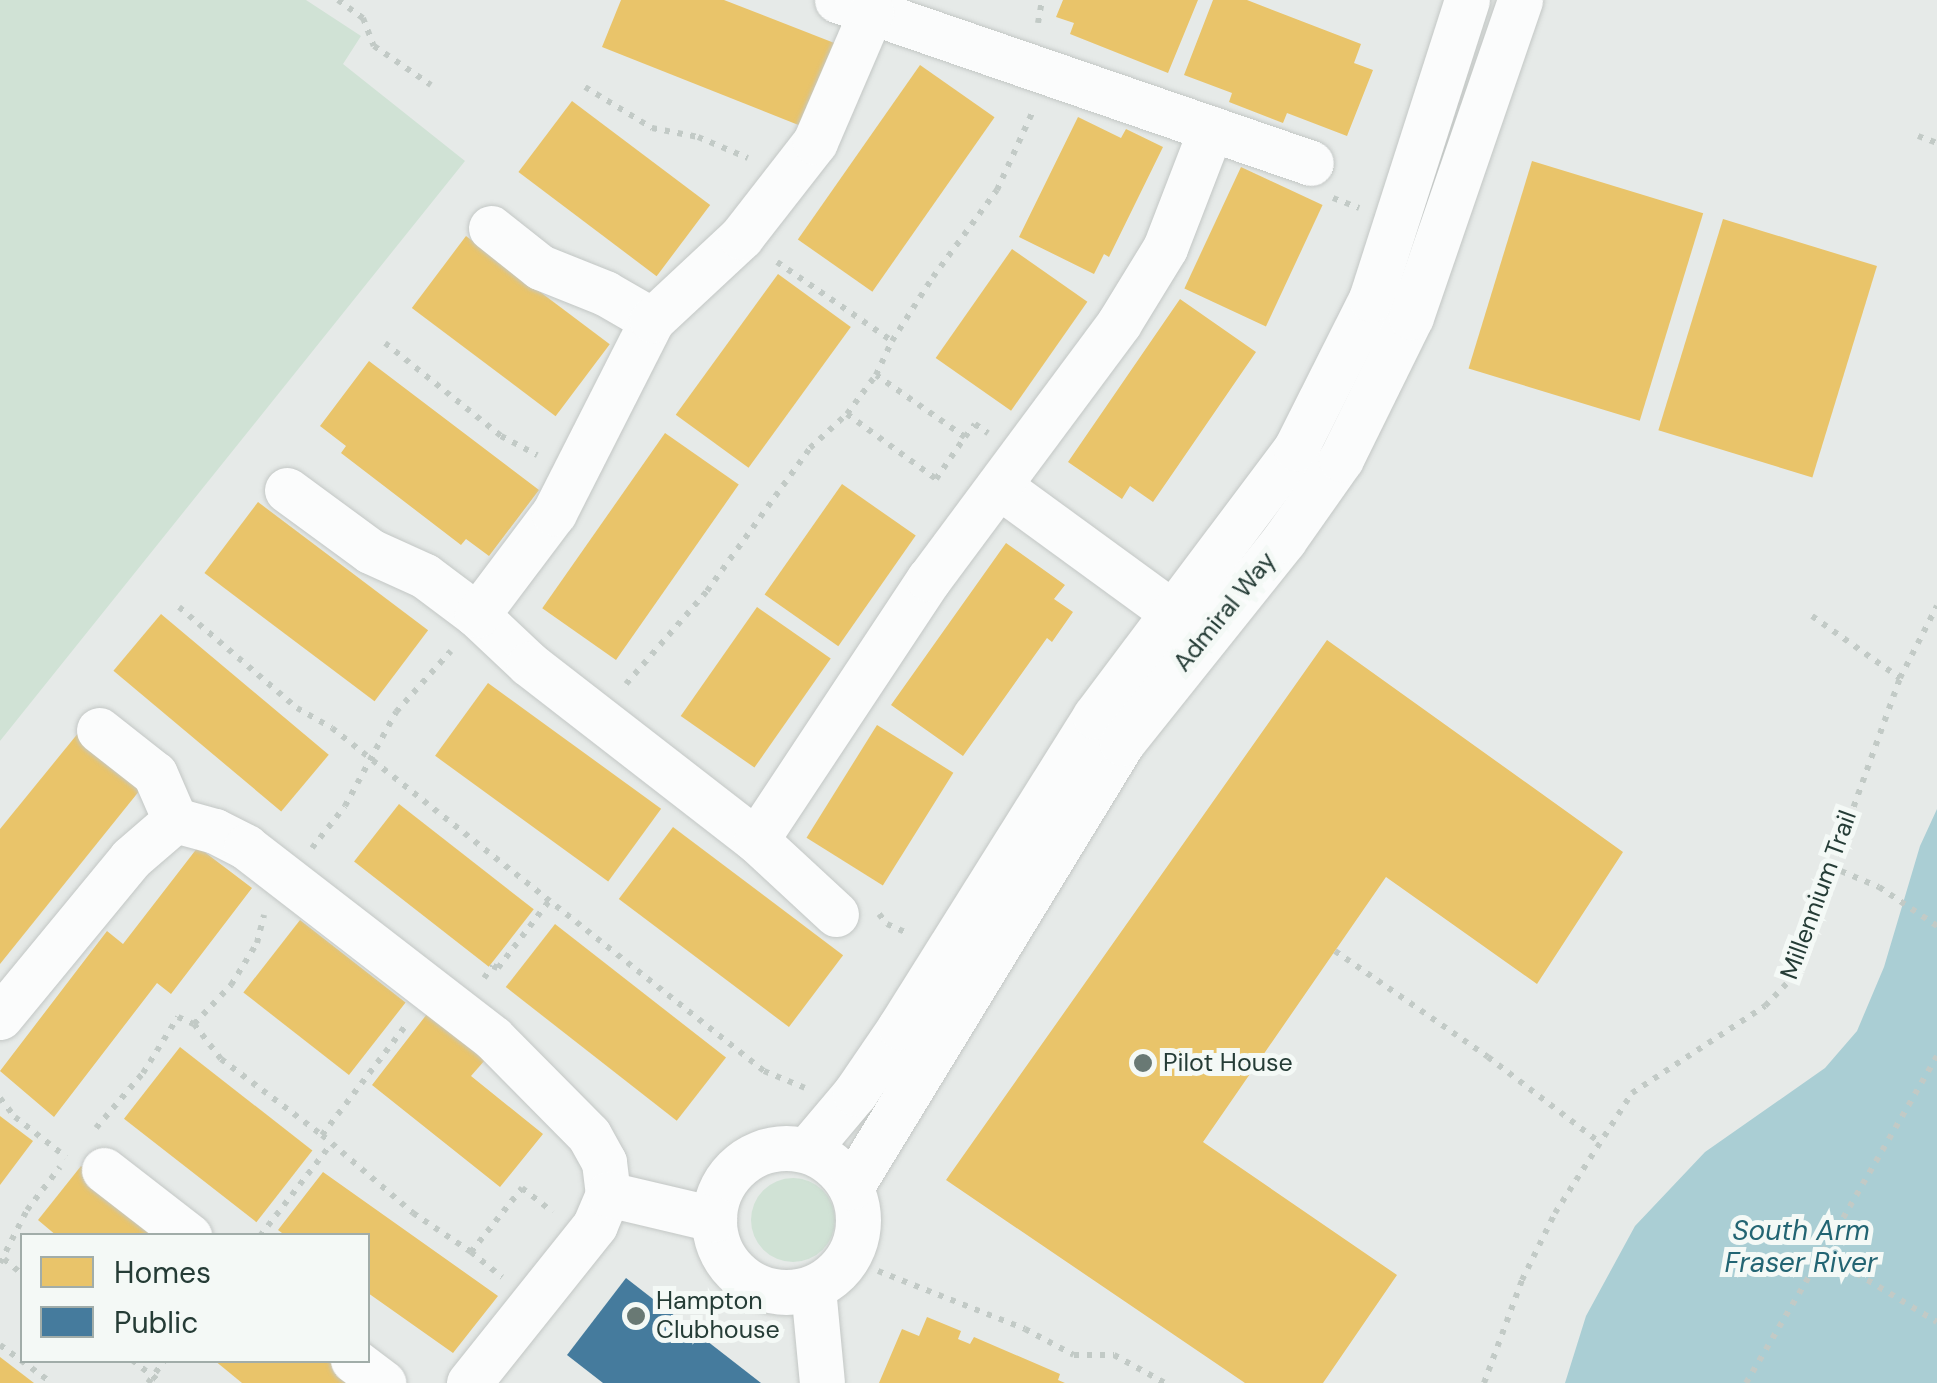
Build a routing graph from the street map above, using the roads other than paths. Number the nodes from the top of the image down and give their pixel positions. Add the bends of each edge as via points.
1 (1457, 3) edge
2 (854, 6) edge
3 (1516, 12) edge
4 (1211, 129) junction
5 (1312, 164) dead end
6 (491, 228) dead end
7 (652, 320) junction
8 (1353, 391) junction
9 (999, 486) junction
10 (287, 490) dead end
11 (477, 614) junction
12 (1188, 624) junction
13 (99, 730) dead end
14 (175, 820) junction
15 (756, 840) junction
16 (836, 914) dead end
17 (0, 1018) edge
18 (807, 1150) junction
19 (84, 1153) road end
20 (851, 1187) junction
21 (608, 1194) junction
22 (714, 1219) junction
23 (186, 1233) edge
24 (813, 1288) junction
25 (358, 1363) edge
26 (383, 1383) edge
27 (469, 1383) edge
28 (822, 1383) edge

1 - 3 street
1 - 8 street, Admiral Way via 1371,299
2 - 4 street
2 - 7 street via 830,112 788,182 741,237
3 - 8 street, Admiral Way via 1412,316
4 - 5 street
4 - 9 street via 1165,248 1119,324
6 - 7 street via 540,267
7 - 11 street via 554,513
8 - 12 street, Admiral Way via 1340,459 1284,540
9 - 12 street
9 - 15 street via 929,579
10 - 11 street via 370,551 425,576
11 - 15 street via 530,664
12 - 18 street, Admiral Way via 1095,716 856,1094
12 - 20 street, Admiral Way
13 - 14 street via 155,774
14 - 17 street via 131,858
14 - 21 street via 246,847 493,1038 589,1135 604,1162
15 - 16 street
18 - 20 street via 825,1158
18 - 22 street via 785,1148 743,1162 718,1197
19 - 23 street
20 - 24 street via 858,1222 850,1257
21 - 22 street
21 - 27 street via 586,1237
22 - 24 street via 728,1264 745,1280 790,1294
24 - 28 street
25 - 26 street

